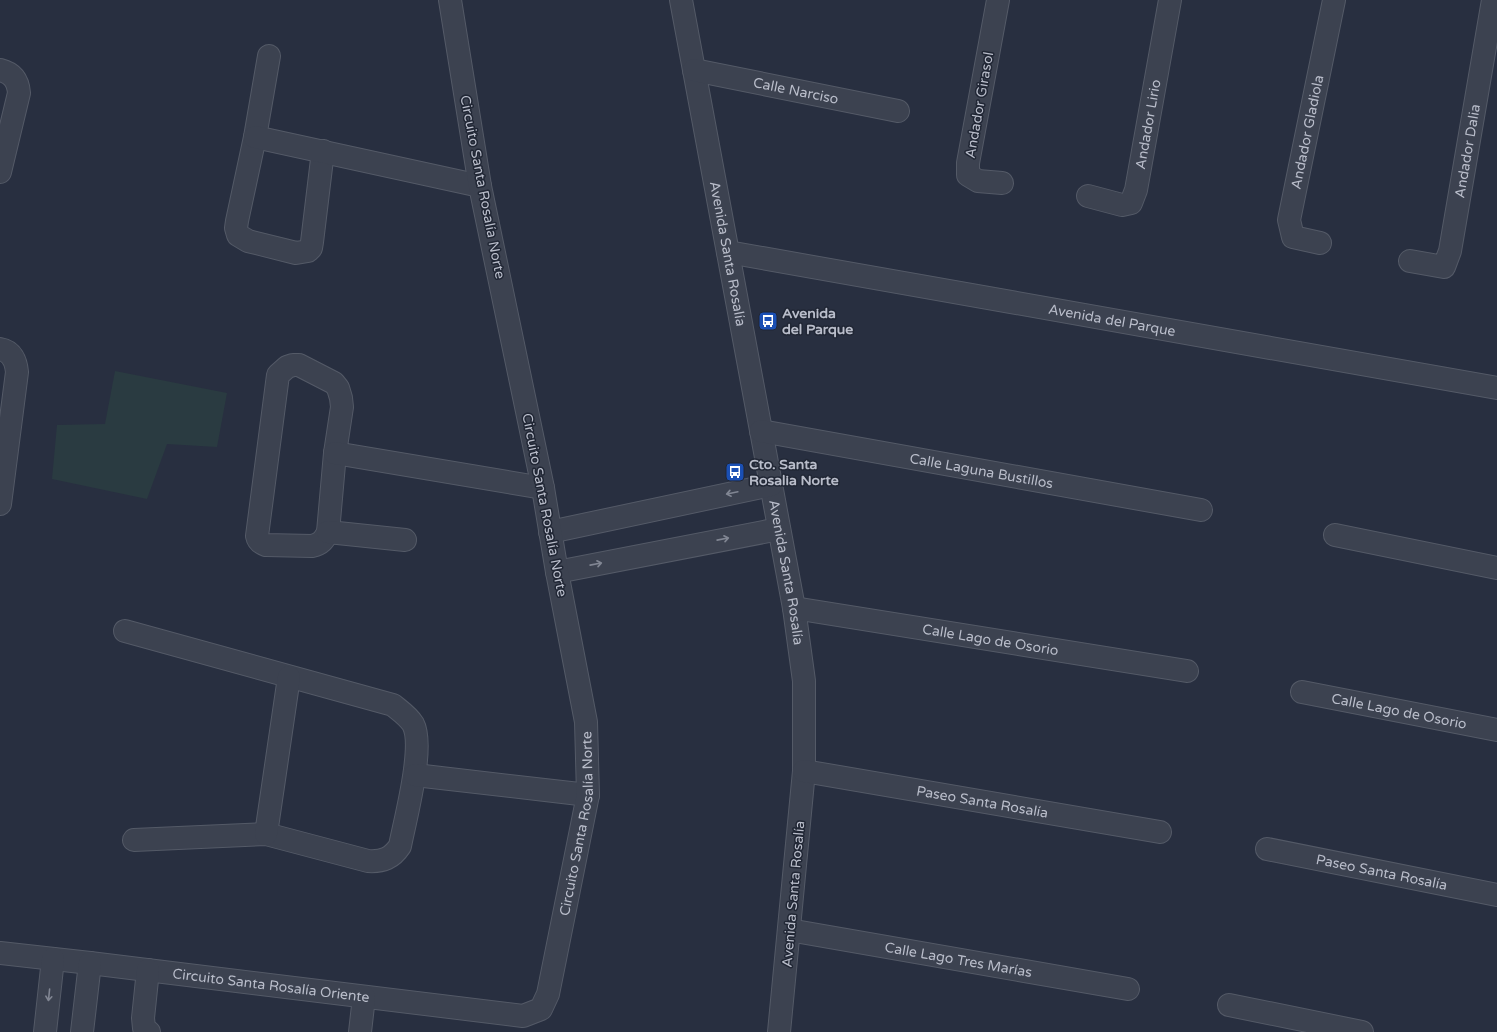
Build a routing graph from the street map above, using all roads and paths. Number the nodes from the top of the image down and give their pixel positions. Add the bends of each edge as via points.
1 (450, 0) edge
2 (681, 0) edge
3 (998, 0) edge
4 (1170, 0) edge
5 (1334, 0) edge
6 (1493, 0) edge
7 (270, 56) dead end
8 (0, 70) edge
9 (694, 70) junction
10 (898, 110) dead end
11 (255, 137) junction
12 (323, 151) junction
13 (0, 172) edge
14 (1002, 183) dead end
15 (480, 186) junction
16 (1088, 196) dead end
17 (1320, 243) dead end
18 (728, 252) junction
19 (1410, 261) dead end
20 (0, 349) edge
21 (1497, 388) edge
22 (761, 431) junction
23 (334, 453) junction
24 (770, 485) junction
25 (544, 488) junction
26 (0, 504) edge
27 (1201, 510) dead end
28 (779, 528) junction
29 (328, 532) junction
30 (550, 532) junction
31 (1336, 535) dead end
32 (405, 540) dead end
33 (1497, 568) edge
34 (557, 572) junction
35 (794, 608) junction
36 (125, 631) dead end
37 (1187, 671) dead end
38 (289, 677) junction
39 (1302, 692) dead end
40 (1497, 730) edge
41 (804, 771) junction
42 (415, 776) junction
43 (588, 795) junction
44 (1160, 832) dead end
45 (266, 834) junction
46 (134, 840) dead end
47 (1267, 849) dead end
48 (1497, 895) edge
49 (789, 930) junction
50 (0, 953) edge
51 (53, 959) junction
52 (90, 962) junction
53 (148, 970) junction
54 (1128, 989) dead end
55 (364, 996) junction
56 (1229, 1005) dead end
57 (541, 1009) joint
58 (44, 1032) edge
59 (82, 1032) edge
60 (149, 1032) edge
61 (360, 1032) edge
62 (779, 1032) edge
63 (1362, 1032) edge

1 - 15 street, Circuito Santa Rosalía Norte
2 - 9 street, Avenida Santa Rosalía
3 - 14 street, Andador Girasol via 968,163 968,175 978,181
4 - 16 street, Andador Lirio via 1136,190 1131,203 1122,206
5 - 17 street, Andador Gladiola via 1290,220 1293,237
6 - 19 street, Andador Dalia via 1450,251 1444,267
7 - 11 street
8 - 13 street via 15,78 19,92
9 - 10 street, Calle Narciso
9 - 18 street, Avenida Santa Rosalía
11 - 12 street
11 - 12 street via 237,221 238,234 248,241 296,253 311,248
12 - 15 street
15 - 25 street, Circuito Santa Rosalía Norte
18 - 21 street, Avenida del Parque
18 - 22 street, Avenida Santa Rosalía
20 - 26 street via 10,353 17,372
22 - 24 street, Avenida Santa Rosalía
22 - 27 street, Calle Laguna Bustillos
23 - 25 street
23 - 29 street
23 - 29 street via 342,407 338,388 328,379 300,365 287,367 278,375 257,536 262,544 266,545 312,546 325,539
24 - 28 street, Avenida Santa Rosalía
24 -> 30 street
25 - 30 street, Circuito Santa Rosalía Norte
34 -> 28 street
28 - 35 street, Avenida Santa Rosalía
29 - 32 street
30 - 34 street, Circuito Santa Rosalía Norte
31 - 33 street
34 - 43 street, Circuito Santa Rosalía Norte via 586,722
35 - 37 street, Calle Lago de Osorio
35 - 41 street, Avenida Santa Rosalía via 804,681
36 - 38 street
38 - 42 street via 393,705 413,724 416,739
38 - 45 street
39 - 40 street, Calle Lago de Osorio
41 - 44 street, Paseo Santa Rosalía
41 - 49 street, Avenida Santa Rosalía
42 - 43 street
42 - 45 street via 400,846 387,859 378,862 368,861
43 - 57 street, Circuito Santa Rosalía Norte via 548,994
45 - 46 street
47 - 48 street, Paseo Santa Rosalía
49 - 54 street, Calle Lago Tres Marías
49 - 62 street, Avenida Santa Rosalía
50 - 51 street, Circuito Santa Rosalía Oriente
51 - 52 street, Circuito Santa Rosalía Oriente
51 -> 58 street
52 - 53 street, Circuito Santa Rosalía Oriente
52 - 59 street
53 - 55 street, Circuito Santa Rosalía Oriente
53 - 60 street via 142,1018 144,1028
55 - 57 street, Circuito Santa Rosalía Oriente via 523,1016
55 - 61 street
56 - 63 street

